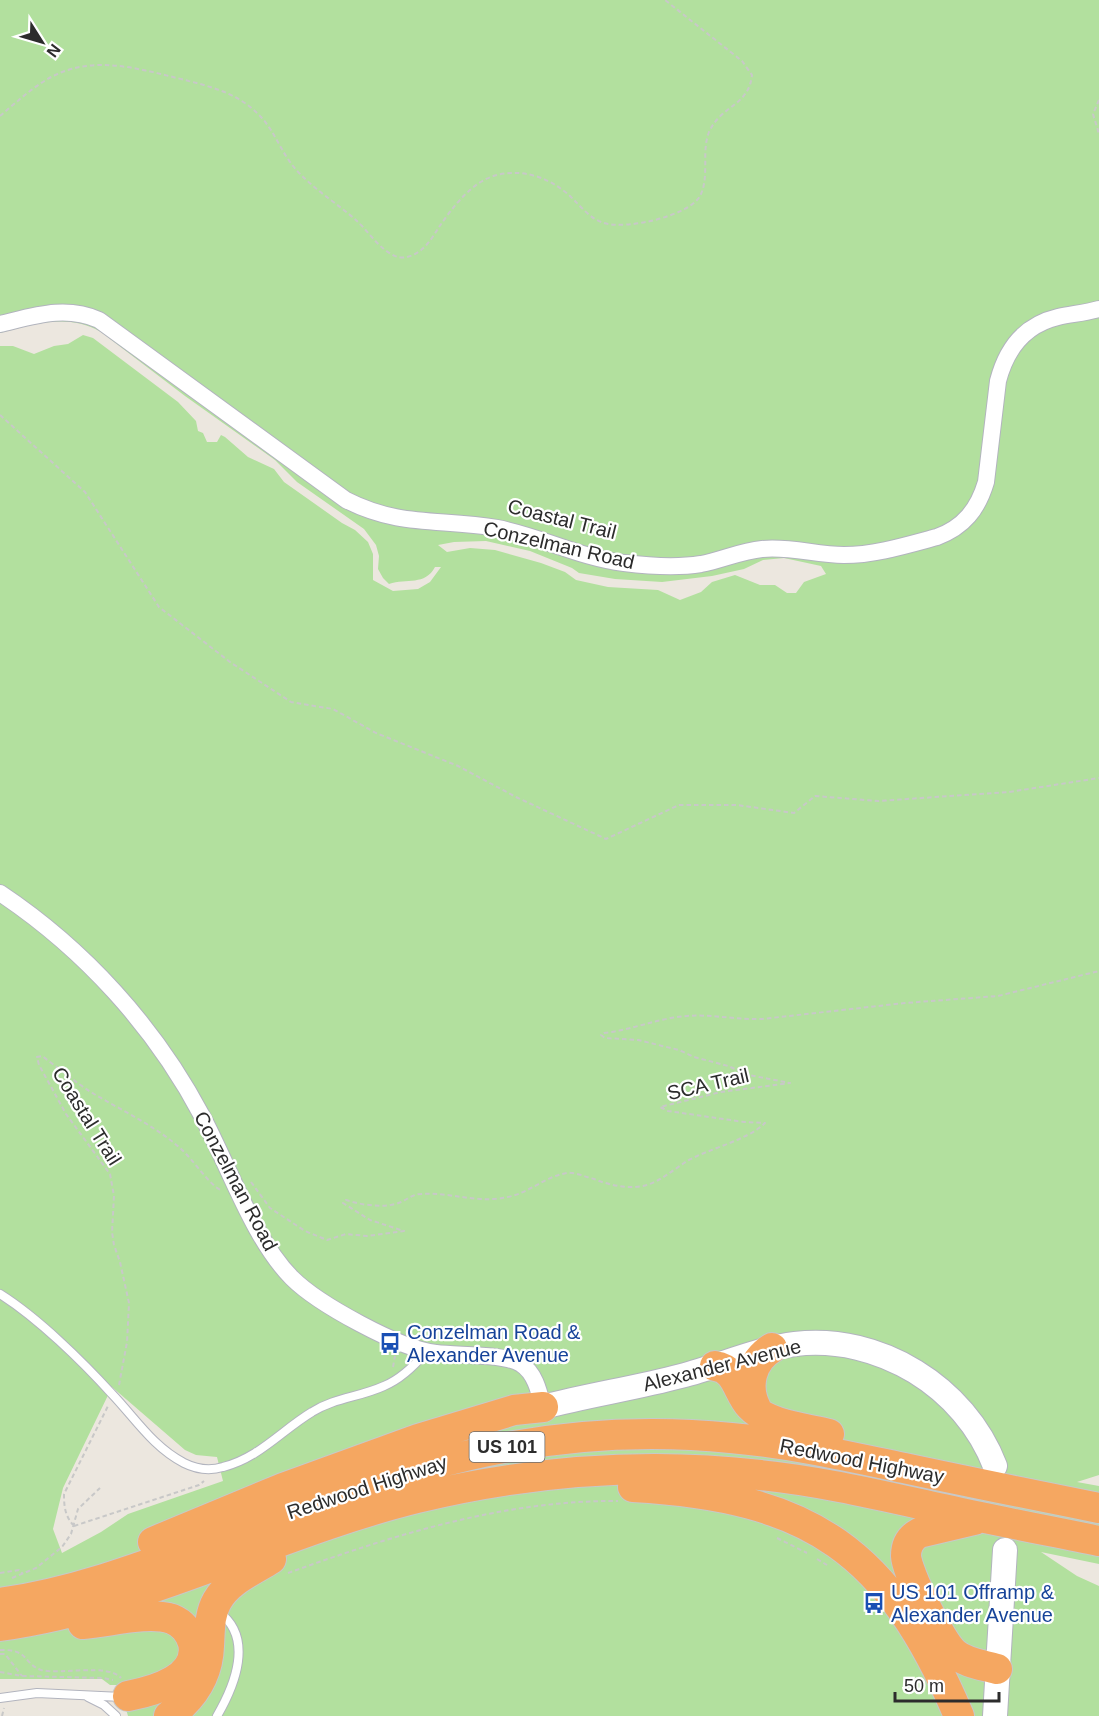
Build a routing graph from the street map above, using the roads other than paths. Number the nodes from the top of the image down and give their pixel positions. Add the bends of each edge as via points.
1 (1099, 309) edge
2 (0, 324) edge
3 (0, 893) edge
4 (0, 1294) edge
5 (772, 1348) junction
6 (426, 1352) junction
7 (715, 1366) junction
8 (543, 1407) junction
9 (762, 1415) junction
10 (995, 1466) dead end
11 (477, 1485) junction
12 (1027, 1494) junction
13 (1099, 1509) edge
14 (985, 1518) junction
15 (775, 1524) junction
16 (331, 1525) junction
17 (1099, 1541) edge
18 (821, 1545) dead end
19 (1005, 1550) dead end
20 (213, 1608) junction
21 (6, 1614) edge
22 (903, 1618) junction
23 (997, 1670) junction
24 (79, 1695) junction
25 (0, 1698) edge
26 (123, 1698) edge
27 (169, 1716) edge
28 (217, 1716) edge
29 (959, 1716) edge
30 (995, 1716) edge

1 - 2 street, Conzelman Road via 1038,324 1010,349 998,381 982,497 968,518 949,533 860,554 776,548 676,566 622,563 497,528 411,521 366,510 346,501 99,320 74,312 58,312
3 - 6 street, Conzelman Road via 78,955 161,1050 243,1183 272,1252 292,1278 332,1308
4 - 6 lane via 73,1355 148,1435 175,1458 195,1467 224,1467 254,1455 326,1404 392,1382
5 - 7 main road, Alexander Avenue
5 - 9 highway via 756,1364 751,1380 752,1400
5 - 10 main road, Alexander Avenue via 811,1343 841,1345 876,1353 908,1367 962,1411 983,1439
6 - 8 street, Conzelman Road via 506,1358 520,1363 534,1378
7 - 8 main road, Alexander Avenue
7 - 9 highway via 731,1373 747,1403
8 - 21 highway via 488,1417 373,1455 132,1550 36,1581
9 - 12 highway via 899,1451
11 - 14 highway, Redwood Highway / US 101 via 614,1469 722,1471 819,1484
11 - 15 highway via 656,1488 715,1496
11 - 16 highway, Redwood Highway / US 101
12 - 13 highway, Redwood Highway / US 101
12 - 21 highway, Redwood Highway / US 101 via 848,1456 741,1439 665,1434 576,1438 518,1445 429,1465 109,1578 50,1595
14 - 17 highway, Redwood Highway / US 101
14 - 23 highway via 919,1533 908,1545 906,1559 950,1649 966,1661
15 - 18 lane
15 - 22 highway via 813,1527 855,1556 887,1588
16 - 20 highway via 240,1579 222,1593
16 - 21 highway, Redwood Highway / US 101 via 105,1604
19 - 23 main road
20 - 27 highway via 204,1673 193,1693
20 - 28 lane via 232,1626 238,1650 232,1684
21 - 26 highway via 83,1624 156,1617 181,1624 194,1646 187,1670 166,1684
22 - 23 highway via 958,1670 969,1674
22 - 29 highway via 940,1672
23 - 30 main road
24 - 25 lane via 24,1693
24 - 26 lane
24 - 26 lane via 104,1704

